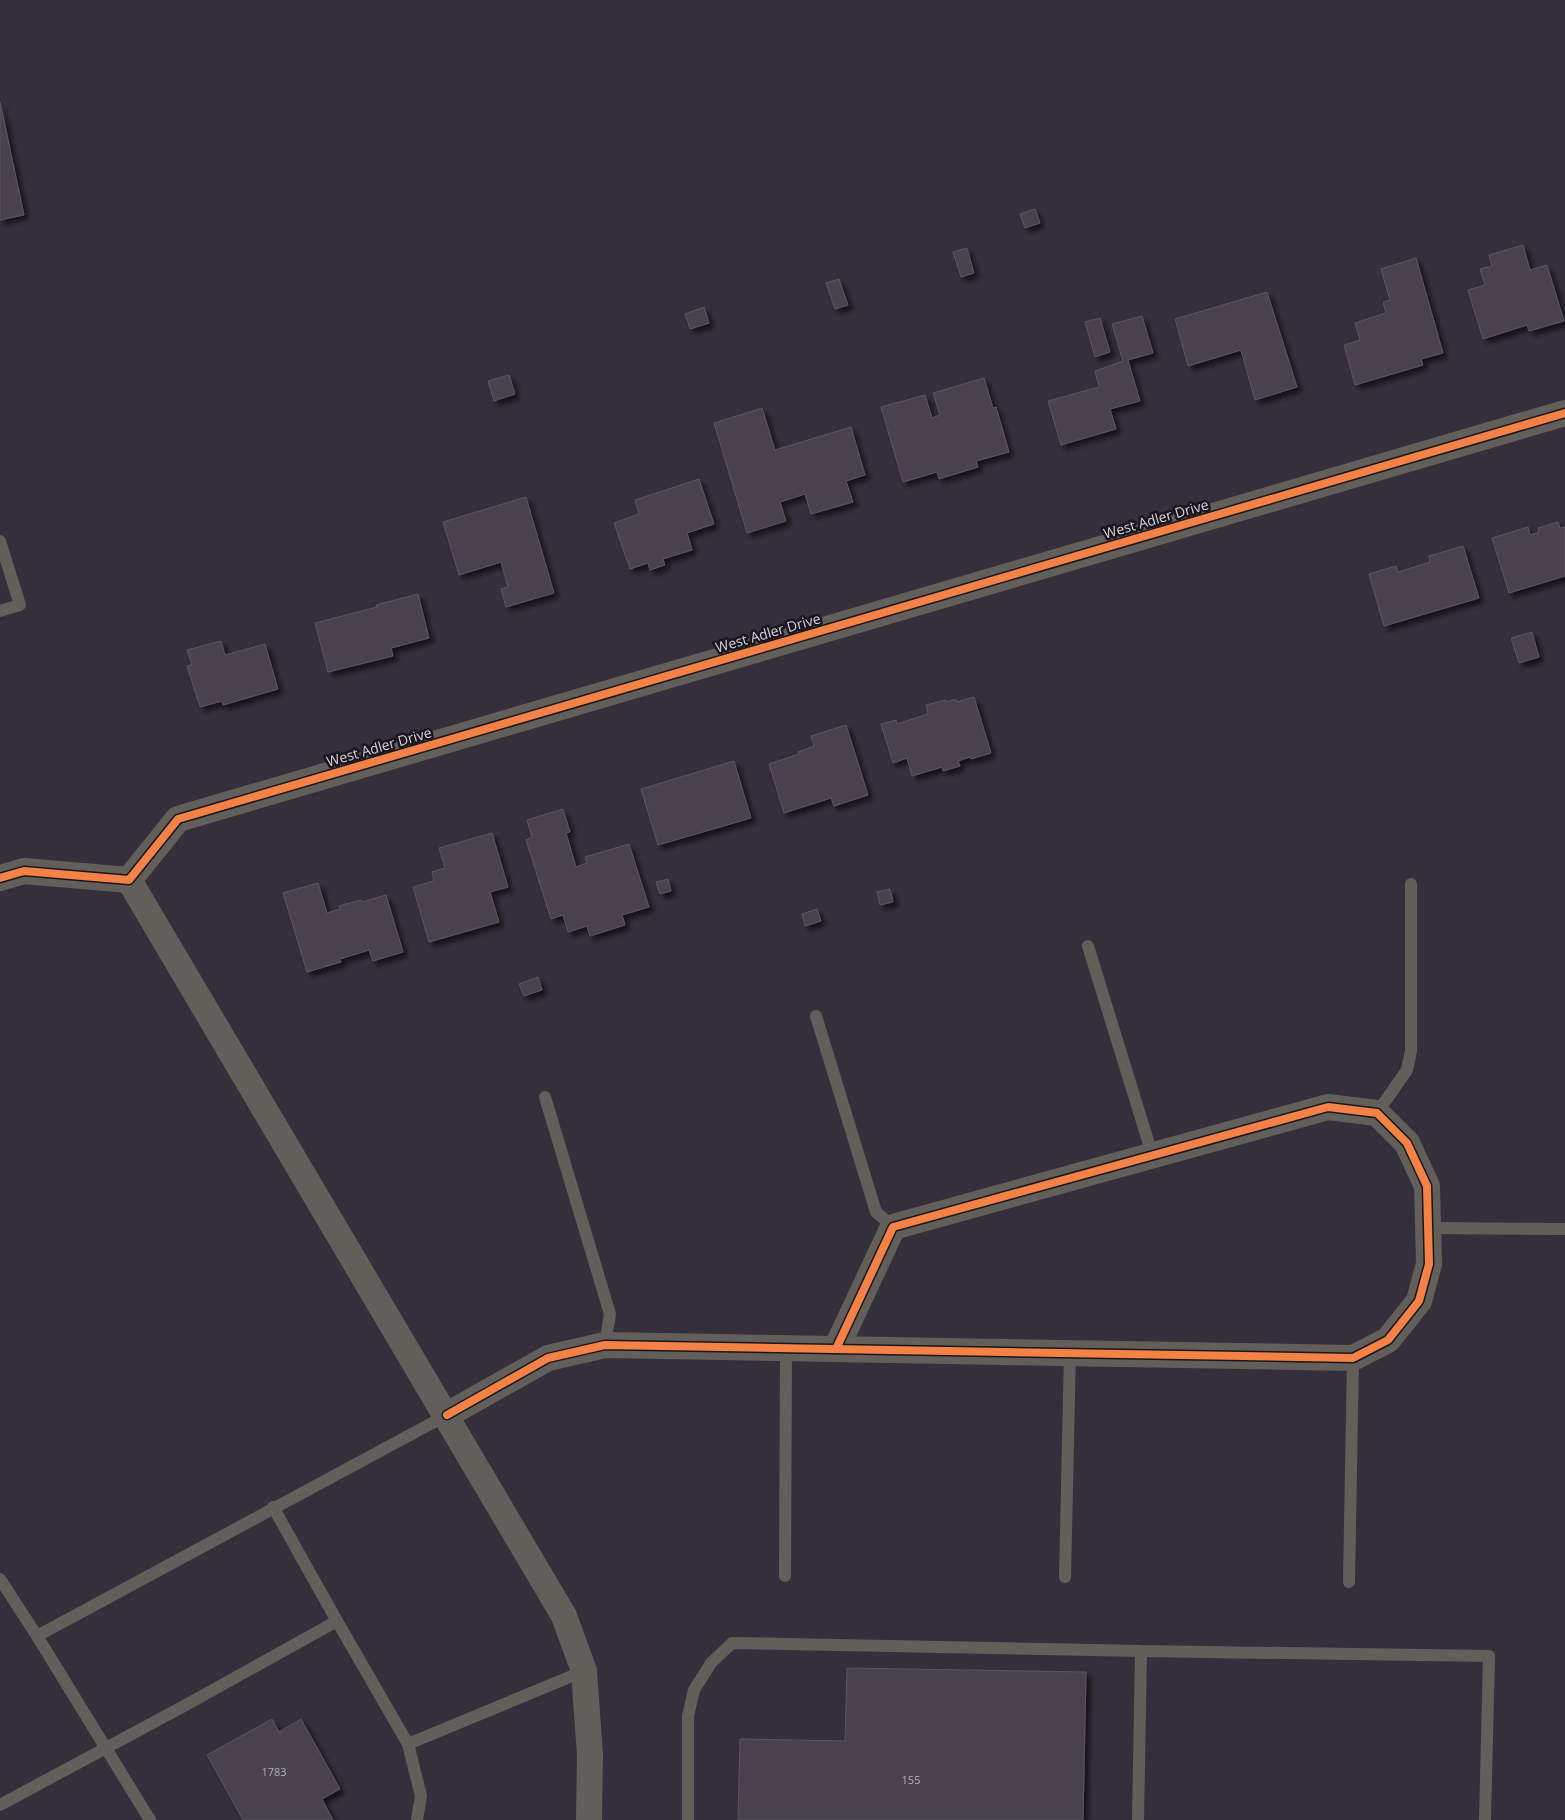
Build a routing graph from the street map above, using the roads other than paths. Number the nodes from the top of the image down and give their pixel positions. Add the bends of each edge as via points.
1 (1565, 412) edge
2 (0, 541) edge
3 (0, 610) edge
4 (0, 878) edge
5 (130, 880) junction
6 (1412, 884) dead end
7 (1088, 946) dead end
8 (816, 1016) dead end
9 (546, 1097) dead end
10 (1377, 1112) junction
11 (1153, 1157) junction
12 (893, 1227) junction
13 (1428, 1228) junction
14 (1565, 1229) edge
15 (605, 1345) junction
16 (786, 1348) junction
17 (836, 1349) junction
18 (1070, 1353) junction
19 (1353, 1358) junction
20 (446, 1415) junction
21 (273, 1507) junction
22 (784, 1576) dead end
23 (1065, 1577) dead end
24 (0, 1579) edge
25 (1349, 1582) dead end
26 (338, 1621) junction
27 (37, 1636) junction
28 (1140, 1652) junction
29 (584, 1671) junction
30 (408, 1744) junction
31 (106, 1748) junction
32 (0, 1805) edge
33 (150, 1820) edge
34 (417, 1820) edge
35 (589, 1820) edge
36 (688, 1820) edge
37 (1138, 1820) edge
38 (1486, 1820) edge

1 - 5 street, West Adler Drive via 178,819
2 - 3 lane via 20,605
4 - 5 street via 24,871
5 - 20 street
6 - 10 lane via 1411,1052 1407,1070
7 - 11 lane
8 - 12 lane via 876,1212
9 - 15 lane via 610,1314
10 - 11 street via 1328,1107
10 - 13 street via 1407,1143 1423,1177
11 - 12 street
12 - 17 street
13 - 14 lane
13 - 19 street via 1429,1264 1419,1301 1388,1340
15 - 16 street
15 - 20 street via 548,1358
16 - 17 street
16 - 22 lane
17 - 18 street
18 - 19 street
18 - 23 lane
19 - 25 lane
20 - 21 lane
20 - 29 street via 564,1616
21 - 26 lane
21 - 27 lane
24 - 27 lane
26 - 30 lane
26 - 31 lane
27 - 31 lane
28 - 36 lane via 732,1643 711,1663 694,1690 688,1716
28 - 37 lane
28 - 38 lane via 1489,1656
29 - 30 lane
29 - 35 street via 590,1755
30 - 34 lane via 420,1796
31 - 32 lane
31 - 33 lane

